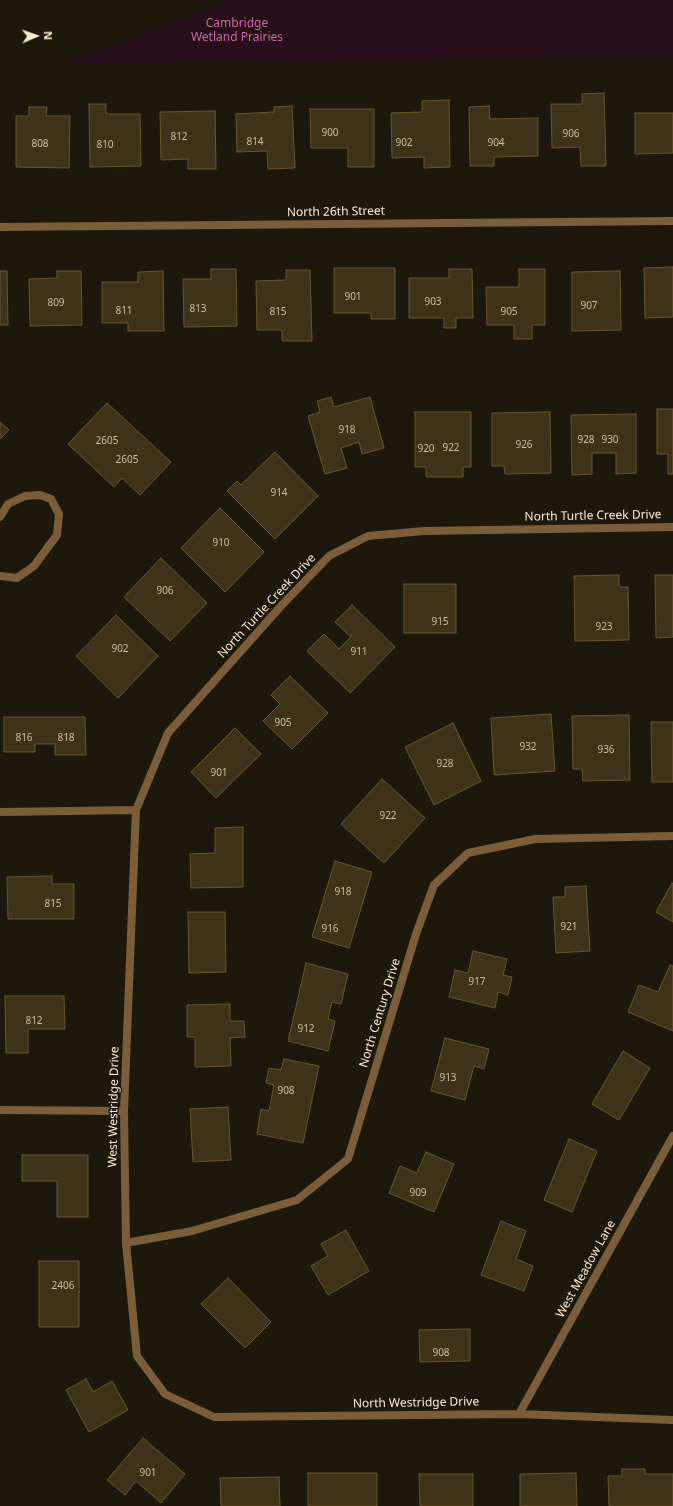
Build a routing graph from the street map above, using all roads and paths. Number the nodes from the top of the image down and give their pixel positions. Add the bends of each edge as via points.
1 (673, 221) edge
2 (0, 227) edge
3 (0, 516) edge
4 (673, 527) edge
5 (0, 576) edge
6 (136, 810) junction
7 (0, 812) edge
8 (673, 836) edge
9 (0, 1110) edge
10 (124, 1111) junction
11 (673, 1136) edge
12 (126, 1243) junction
13 (165, 1394) joint
14 (519, 1414) junction
15 (673, 1420) edge

1 - 2 street, North 26th Street
3 - 5 street via 8,504 25,496 40,495 51,499 59,514 57,535 34,566 17,578
4 - 6 street, North Turtle Creek Drive via 424,531 368,536 330,556 281,606 168,733
6 - 7 street
6 - 10 street, West Westridge Drive
8 - 12 street, North Century Drive via 535,839 468,853 434,885 416,934 348,1159 297,1200 192,1231
9 - 10 street
10 - 12 street, West Westridge Drive
11 - 14 street, West Meadow Lane
12 - 13 street, West Westridge Drive via 136,1356
13 - 14 street, North Westridge Drive via 214,1417
14 - 15 street, North Westridge Drive

